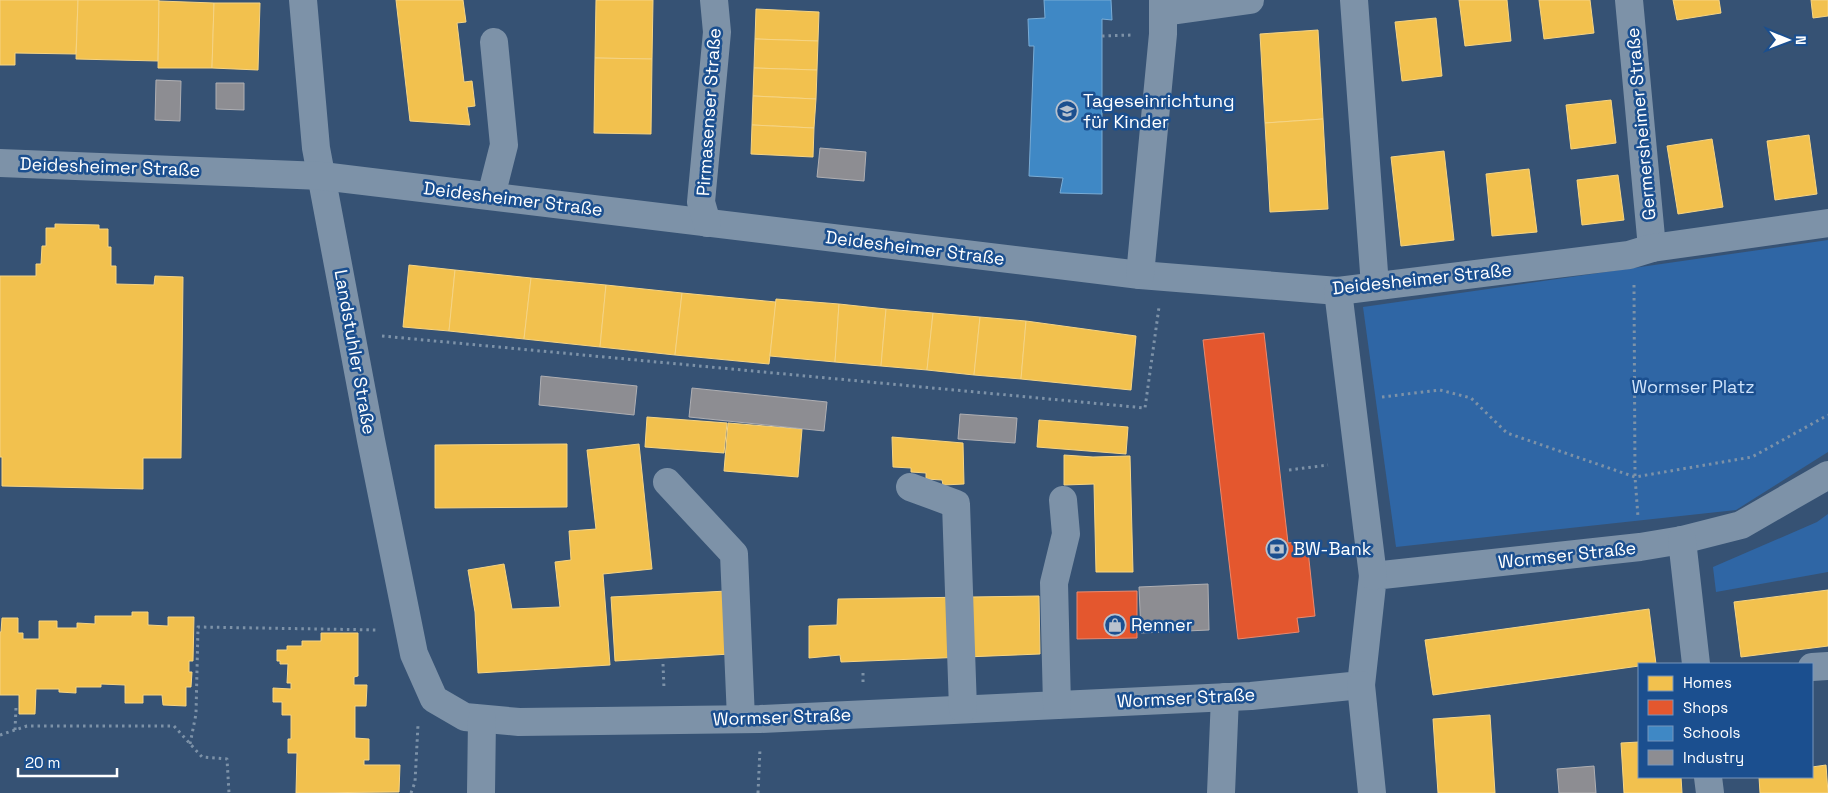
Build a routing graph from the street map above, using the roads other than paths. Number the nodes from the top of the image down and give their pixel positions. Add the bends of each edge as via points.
1 (303, 0) edge
2 (714, 0) edge
3 (1250, 0) edge
4 (1354, 0) edge
5 (1629, 0) edge
6 (1163, 6) edge
7 (494, 42) dead end
8 (0, 163) edge
9 (322, 176) junction
10 (491, 196) junction
11 (1828, 223) edge
12 (706, 224) junction
13 (1640, 251) junction
14 (1151, 276) junction
15 (1375, 286) junction
16 (1338, 291) junction
17 (1828, 475) edge
18 (667, 482) dead end
19 (910, 487) dead end
20 (1063, 500) dead end
21 (1682, 540) junction
22 (1373, 576) junction
23 (1696, 663) edge
24 (1828, 666) edge
25 (1813, 667) edge
26 (1361, 685) junction
27 (1225, 697) junction
28 (434, 699) joint
29 (1057, 705) junction
30 (963, 709) junction
31 (750, 718) junction
32 (482, 719) junction
33 (1708, 778) edge
34 (481, 793) edge
35 (1222, 793) edge
36 (1372, 793) edge
37 (1710, 793) edge

1 - 9 street, Landstuhler Straße via 316,148
2 - 12 street, Pirmasenser Straße via 717,32 701,202
3 - 6 street
4 - 15 street
5 - 13 street, Germersheimer Straße
6 - 14 street
7 - 10 street via 504,145
8 - 9 street, Deidesheimer Straße
9 - 10 street, Deidesheimer Straße
9 - 28 street, Landstuhler Straße via 414,654
10 - 12 street, Deidesheimer Straße
11 - 13 street, Deidesheimer Straße
12 - 14 street, Deidesheimer Straße
13 - 15 street, Deidesheimer Straße
14 - 16 street, Deidesheimer Straße
15 - 16 street, Deidesheimer Straße
16 - 22 street
17 - 21 street, Wormser Straße via 1740,526
18 - 31 street via 734,554
19 - 30 street via 956,504
20 - 29 street via 1066,534 1054,583
21 - 22 street, Wormser Straße
21 - 23 street
22 - 26 street
24 - 25 street
26 - 27 street, Wormser Straße
26 - 36 street
27 - 29 street, Wormser Straße
27 - 35 street
28 - 32 street, Wormser Straße via 465,717
29 - 30 street, Wormser Straße
30 - 31 street, Wormser Straße
31 - 32 street, Wormser Straße via 519,722
32 - 34 street
33 - 37 street

